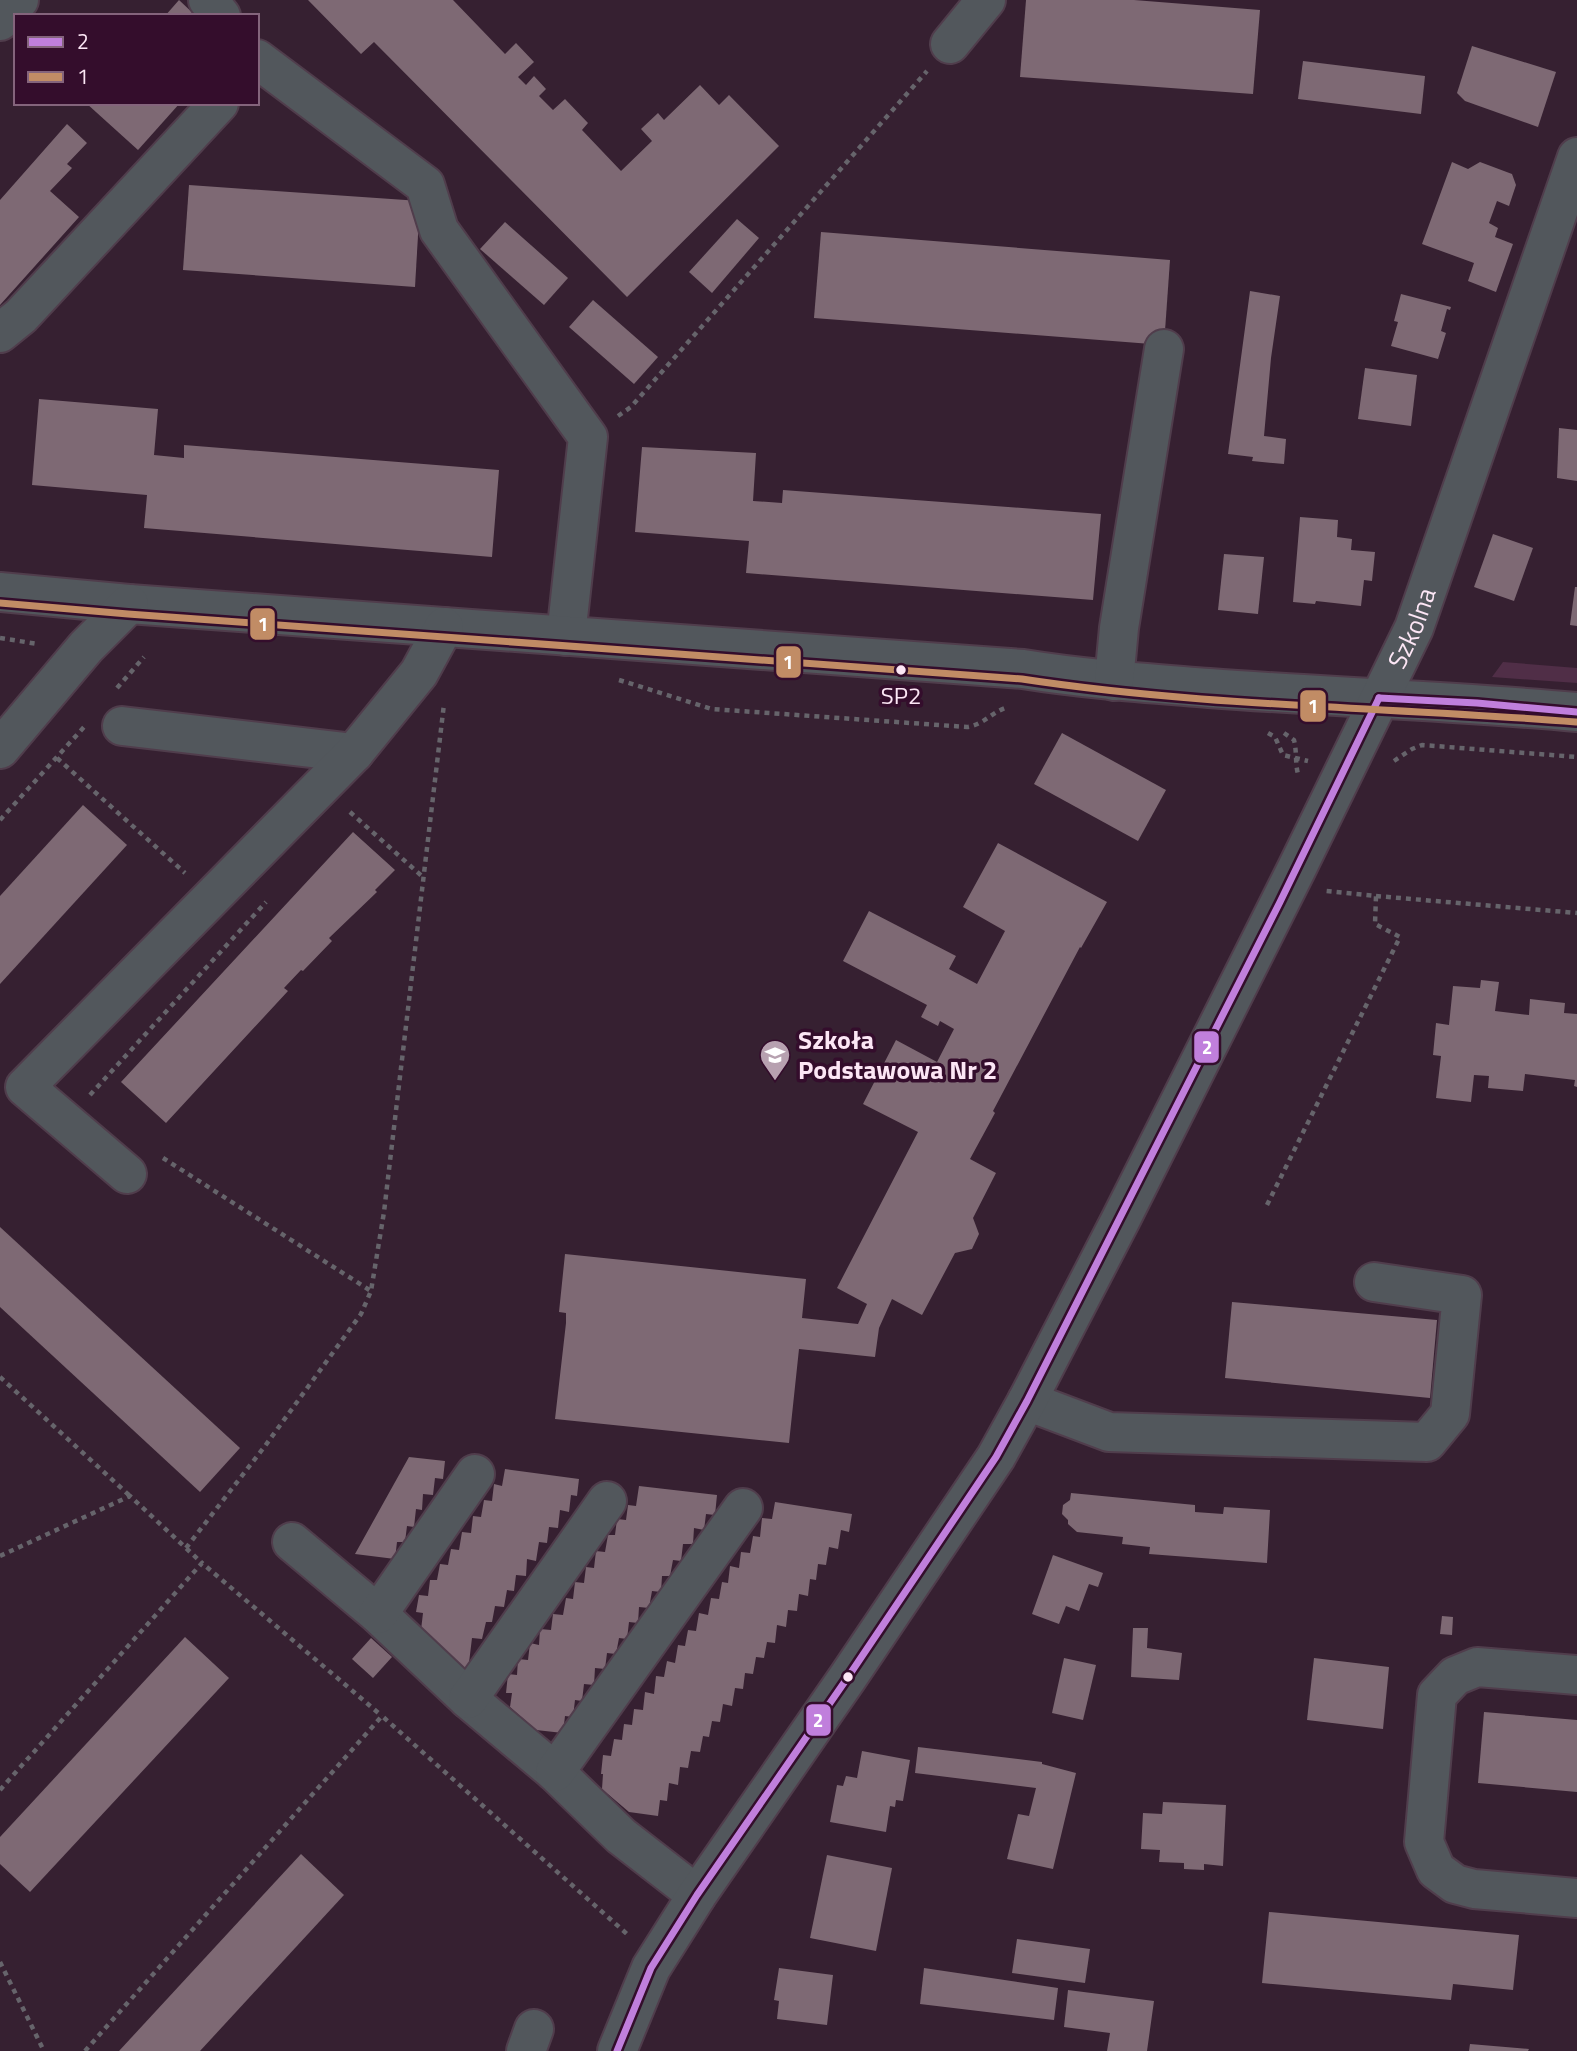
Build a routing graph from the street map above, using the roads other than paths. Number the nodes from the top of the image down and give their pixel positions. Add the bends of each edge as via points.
1 (208, 0) edge
2 (986, 0) edge
3 (219, 14) edge
4 (950, 44) road end
5 (259, 62) edge
6 (217, 105) edge
7 (1577, 157) edge
8 (0, 333) edge
9 (1164, 349) dead end
10 (0, 592) edge
11 (129, 604) junction
12 (444, 627) junction
13 (566, 636) junction
14 (1114, 681) junction
15 (1379, 698) junction
16 (1577, 712) edge
17 (108, 713) road end
18 (0, 749) edge
19 (354, 752) junction
20 (141, 1162) road end
21 (1374, 1282) dead end
22 (1027, 1401) junction
23 (475, 1474) dead end
24 (607, 1501) dead end
25 (743, 1508) dead end
26 (292, 1542) dead end
27 (378, 1614) junction
28 (1577, 1675) edge
29 (468, 1699) junction
30 (555, 1772) junction
31 (697, 1895) junction
32 (1577, 1898) edge
33 (617, 2051) edge

1 - 3 street
2 - 4 street
5 - 13 street via 425,185 439,230 589,437
6 - 8 street
7 - 15 street, Szkolna via 1414,628
9 - 14 street
10 - 11 street
11 - 12 street
11 - 18 street via 86,647
12 - 13 street
12 - 19 street via 419,673
13 - 14 street via 1023,669
14 - 15 street
15 - 16 street
15 - 22 street, Szkolna
17 - 19 street
19 - 20 street via 25,1087
21 - 22 street via 1462,1295 1450,1414 1427,1442 1109,1432
22 - 31 street, Szkolna via 996,1457
23 - 27 street
24 - 29 street
25 - 30 street
26 - 27 street
27 - 29 street
28 - 32 street via 1477,1667 1446,1685 1437,1695 1424,1842 1436,1870 1455,1884
29 - 30 street
30 - 31 street via 621,1836
31 - 33 street, Szkolna via 651,1968

